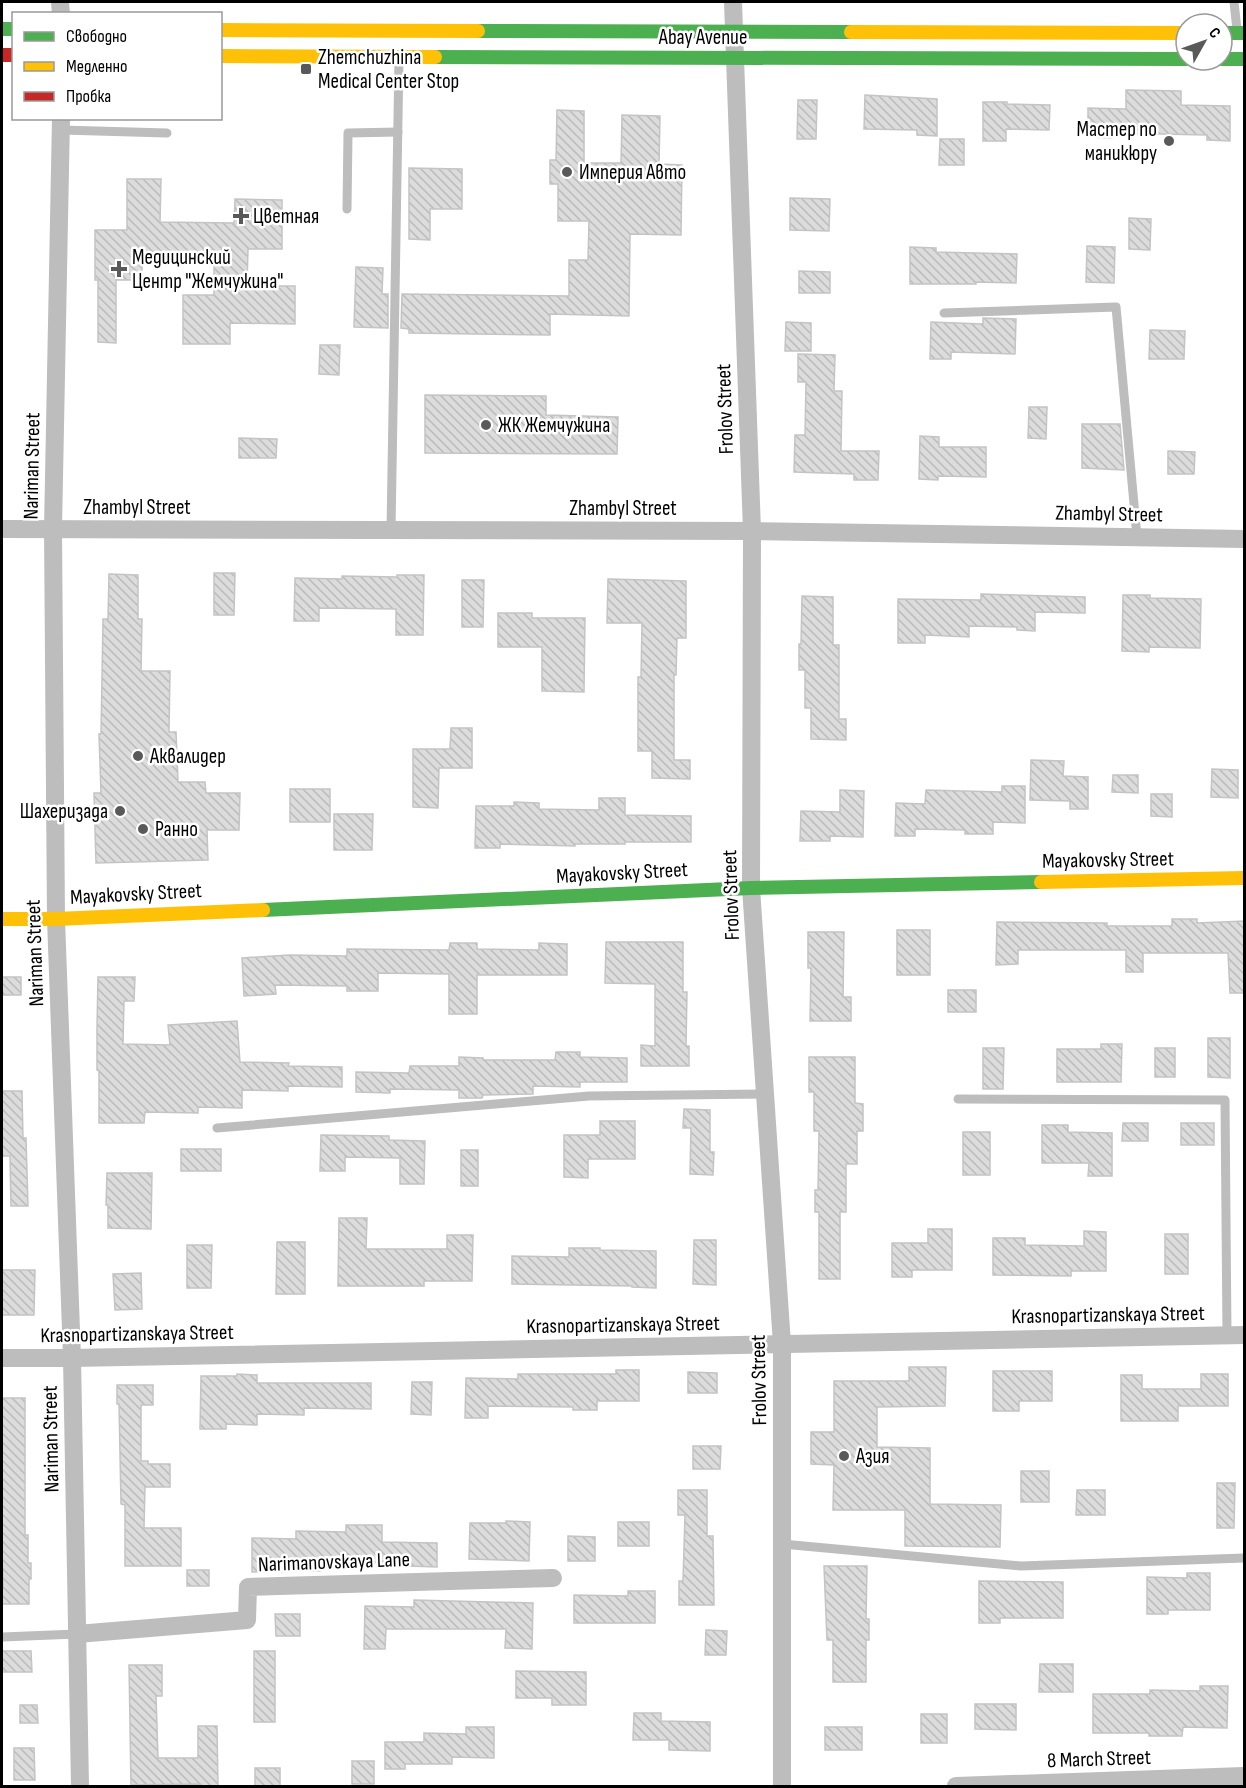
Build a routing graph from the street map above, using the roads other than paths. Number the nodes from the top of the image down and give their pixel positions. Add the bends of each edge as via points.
1 (733, 2) edge
2 (1234, 2) edge
3 (222, 30) edge
4 (734, 32) junction
5 (1174, 33) edge
6 (1241, 33) edge
7 (222, 56) edge
8 (399, 57) junction
9 (734, 58) junction
10 (1174, 59) edge
11 (61, 124) edge
12 (167, 132) dead end
13 (398, 132) junction
14 (347, 209) dead end
15 (944, 313) dead end
16 (2, 529) edge
17 (53, 530) junction
18 (391, 530) junction
19 (752, 531) junction
20 (1137, 537) junction
21 (1245, 539) edge
22 (1245, 878) edge
23 (751, 888) junction
24 (2, 919) edge
25 (56, 919) junction
26 (765, 1094) junction
27 (958, 1099) dead end
28 (218, 1128) dead end
29 (1236, 1335) edge
30 (782, 1344) junction
31 (2, 1358) edge
32 (72, 1358) junction
33 (782, 1544) junction
34 (1245, 1558) edge
35 (553, 1578) dead end
36 (77, 1634) junction
37 (2, 1637) edge
38 (1245, 1776) edge
39 (80, 1786) edge
40 (782, 1786) edge
41 (956, 1786) edge

1 - 4 street, Frolov Street
2 - 6 lane
3 - 4 main road, Abay Avenue
4 - 5 main road, Abay Avenue
4 - 9 street, Frolov Street
7 - 8 main road, Abay Avenue
8 - 9 main road, Abay Avenue
8 - 13 lane
9 - 10 main road, Abay Avenue
9 - 19 street, Frolov Street
11 - 12 lane
11 - 17 street, Nariman Street
13 - 14 lane via 348,133
13 - 18 lane
15 - 20 lane via 1116,307
16 - 17 street, Zhambyl Street
17 - 18 street, Zhambyl Street
17 - 25 street, Nariman Street
18 - 19 street, Zhambyl Street
19 - 20 street, Zhambyl Street
19 - 23 street, Frolov Street
20 - 21 street, Zhambyl Street
22 - 23 main road, Mayakovsky Street
23 - 25 main road, Mayakovsky Street
23 - 26 street, Frolov Street
24 - 25 main road, Mayakovsky Street
25 - 32 street, Nariman Street
26 - 28 lane via 589,1096
26 - 30 street, Frolov Street
27 - 29 lane via 1225,1100
29 - 30 street, Krasnopartizanskaya Street
30 - 32 street, Krasnopartizanskaya Street
30 - 33 street, Frolov Street
31 - 32 street, Krasnopartizanskaya Street
32 - 36 street, Nariman Street
33 - 34 lane via 1022,1566
33 - 40 street, Frolov Street
35 - 36 street, Narimanovskaya Lane via 248,1587 247,1620
36 - 37 lane
36 - 39 street, Nariman Street
38 - 41 street, 8 March Street

